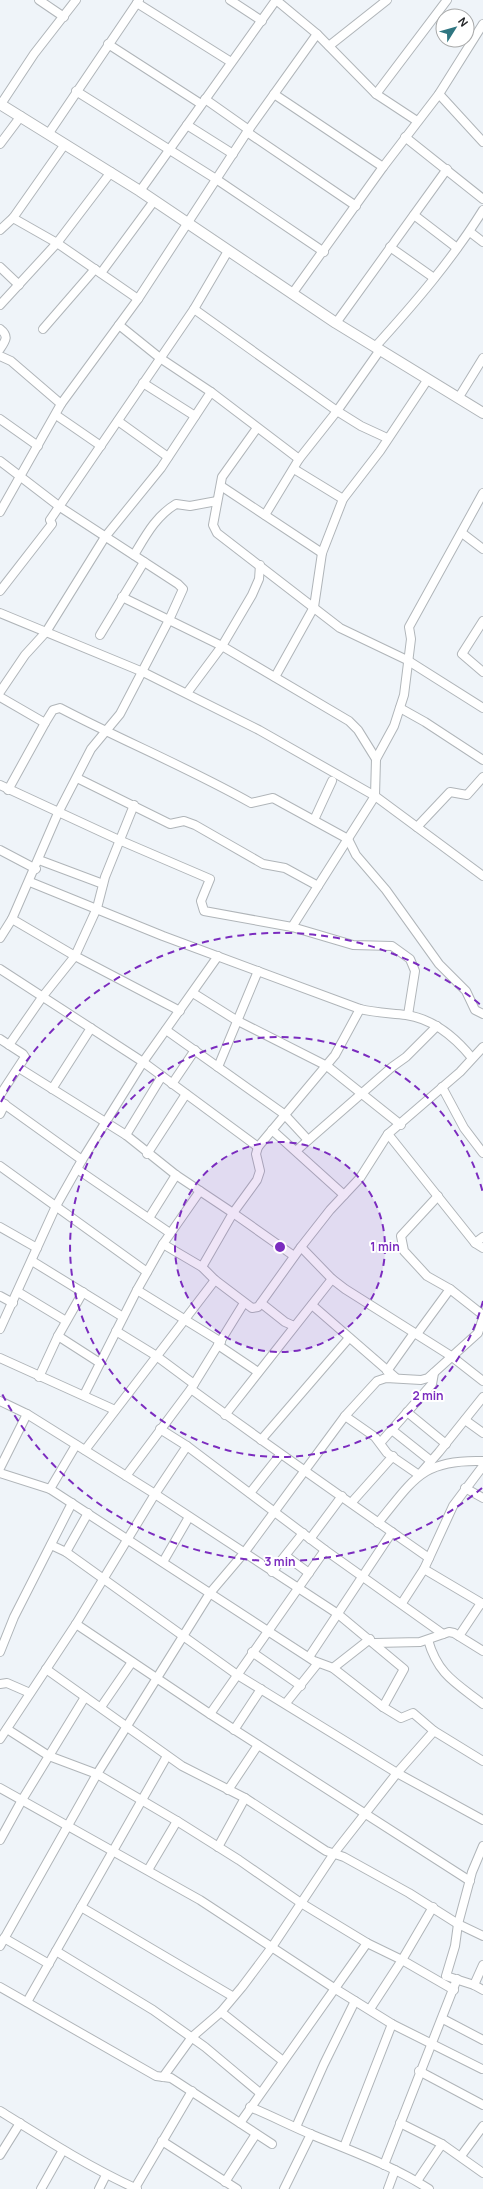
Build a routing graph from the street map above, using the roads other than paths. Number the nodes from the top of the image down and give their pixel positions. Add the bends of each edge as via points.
1 (39, 0) edge
2 (76, 0) edge
3 (230, 0) edge
4 (276, 0) edge
5 (386, 0) edge
6 (447, 0) edge
7 (138, 1) edge
8 (64, 17) junction
9 (262, 21) junction
10 (482, 29) edge
11 (317, 34) junction
12 (108, 44) junction
13 (329, 46) junction
14 (231, 62) junction
15 (76, 91) junction
16 (274, 94) junction
17 (376, 94) junction
18 (439, 94) junction
19 (203, 102) junction
20 (1, 104) edge
21 (21, 116) junction
22 (417, 121) junction
23 (187, 125) junction
24 (248, 131) junction
25 (49, 134) junction
26 (405, 137) junction
27 (483, 141) edge
28 (0, 144) edge
29 (64, 144) junction
30 (169, 150) junction
31 (233, 154) junction
32 (383, 167) junction
33 (447, 169) junction
34 (111, 172) junction
35 (216, 179) junction
36 (140, 191) junction
37 (483, 198) edge
38 (154, 201) junction
39 (356, 206) junction
40 (483, 210) edge
41 (414, 215) junction
42 (13, 218) junction
43 (187, 223) junction
44 (0, 230) edge
45 (470, 232) junction
46 (483, 242) edge
47 (57, 244) junction
48 (390, 247) junction
49 (457, 248) junction
50 (228, 251) junction
51 (324, 252) junction
52 (0, 267) edge
53 (98, 271) junction
54 (434, 278) junction
55 (19, 285) junction
56 (292, 294) junction
57 (138, 299) junction
58 (0, 305) edge
59 (194, 309) junction
60 (336, 323) junction
61 (119, 325) junction
62 (0, 329) edge
63 (43, 329) dead end
64 (0, 349) edge
65 (377, 349) junction
66 (0, 356) edge
67 (160, 358) junction
68 (483, 358) edge
69 (428, 379) junction
70 (143, 383) junction
71 (211, 392) junction
72 (459, 397) junction
73 (61, 404) junction
74 (337, 410) junction
75 (483, 413) edge
76 (56, 415) junction
77 (195, 416) junction
78 (0, 419) edge
79 (118, 422) junction
80 (258, 428) junction
81 (387, 438) junction
82 (38, 446) junction
83 (101, 446) junction
84 (168, 457) junction
85 (299, 459) junction
86 (0, 461) edge
87 (294, 469) junction
88 (20, 474) junction
89 (221, 486) junction
90 (483, 494) edge
91 (343, 499) junction
92 (217, 502) junction
93 (60, 507) junction
94 (0, 512) edge
95 (265, 515) junction
96 (462, 533) junction
97 (105, 537) junction
98 (483, 549) edge
99 (322, 553) junction
100 (134, 555) junction
101 (144, 562) junction
102 (260, 565) junction
103 (0, 591) edge
104 (122, 597) junction
105 (314, 607) junction
106 (0, 613) edge
107 (169, 620) junction
108 (483, 621) edge
109 (46, 632) junction
110 (100, 635) dead end
111 (222, 646) junction
112 (407, 660) junction
113 (142, 672) junction
114 (483, 672) edge
115 (275, 677) junction
116 (0, 692) edge
117 (186, 693) junction
118 (0, 697) edge
119 (400, 708) junction
120 (483, 708) edge
121 (45, 723) junction
122 (105, 732) junction
123 (376, 759) junction
124 (483, 760) edge
125 (483, 777) edge
126 (77, 778) junction
127 (332, 781) dead end
128 (4, 787) edge
129 (375, 796) junction
130 (134, 805) junction
131 (58, 813) junction
132 (314, 820) junction
133 (417, 827) junction
134 (348, 839) junction
135 (119, 840) junction
136 (0, 850) edge
137 (39, 860) junction
138 (36, 869) junction
139 (483, 876) edge
140 (30, 882) junction
141 (103, 884) junction
142 (318, 886) junction
143 (97, 908) junction
144 (12, 919) junction
145 (292, 927) junction
146 (0, 938) edge
147 (75, 956) junction
148 (218, 956) junction
149 (0, 969) edge
150 (258, 971) junction
151 (193, 992) junction
152 (43, 996) junction
153 (360, 1009) junction
154 (180, 1011) junction
155 (483, 1014) edge
156 (408, 1015) junction
157 (236, 1020) junction
158 (437, 1026) junction
159 (91, 1028) junction
160 (166, 1030) junction
161 (0, 1038) edge
162 (9, 1045) junction
163 (483, 1047) edge
164 (195, 1050) junction
165 (472, 1058) junction
166 (143, 1062) junction
167 (327, 1066) junction
168 (218, 1067) junction
169 (19, 1068) junction
170 (162, 1076) junction
171 (172, 1084) junction
172 (442, 1087) junction
173 (52, 1089) junction
174 (186, 1094) junction
175 (362, 1094) junction
176 (0, 1095) edge
177 (3, 1102) edge
178 (0, 1114) edge
179 (284, 1114) junction
180 (106, 1122) junction
181 (401, 1125) junction
182 (272, 1130) junction
183 (388, 1134) junction
184 (126, 1135) junction
185 (308, 1140) junction
186 (258, 1147) junction
187 (297, 1150) junction
188 (483, 1153) edge
189 (147, 1154) junction
190 (82, 1160) junction
191 (0, 1166) edge
192 (77, 1169) junction
193 (176, 1176) junction
194 (200, 1191) junction
195 (344, 1195) junction
196 (438, 1196) junction
197 (56, 1206) junction
198 (233, 1213) junction
199 (149, 1218) junction
200 (0, 1227) edge
201 (170, 1233) junction
202 (483, 1237) edge
203 (475, 1243) junction
204 (163, 1244) junction
205 (301, 1246) junction
206 (36, 1248) junction
207 (483, 1248) edge
208 (294, 1256) junction
209 (32, 1261) junction
210 (202, 1268) junction
211 (147, 1272) junction
212 (332, 1279) junction
213 (215, 1280) junction
214 (450, 1289) junction
215 (136, 1290) junction
216 (18, 1292) junction
217 (83, 1292) junction
218 (0, 1296) edge
219 (13, 1303) junction
220 (244, 1303) junction
221 (261, 1304) junction
222 (312, 1305) junction
223 (483, 1315) edge
224 (123, 1317) junction
225 (483, 1318) edge
226 (184, 1320) junction
227 (66, 1321) junction
228 (294, 1326) junction
229 (0, 1328) edge
230 (116, 1331) junction
231 (416, 1334) junction
232 (58, 1336) junction
233 (349, 1338) junction
234 (219, 1343) junction
235 (155, 1355) junction
236 (451, 1356) junction
237 (0, 1358) edge
238 (100, 1363) junction
239 (387, 1370) junction
240 (258, 1372) junction
241 (434, 1373) junction
242 (39, 1377) junction
243 (395, 1377) junction
244 (483, 1381) edge
245 (192, 1386) junction
246 (84, 1395) junction
247 (483, 1397) edge
248 (0, 1401) edge
249 (115, 1410) junction
250 (407, 1412) junction
251 (27, 1414) junction
252 (226, 1415) junction
253 (345, 1416) junction
254 (465, 1420) junction
255 (160, 1429) junction
256 (392, 1430) junction
257 (483, 1433) edge
258 (261, 1440) junction
259 (381, 1442) junction
260 (446, 1444) junction
261 (76, 1445) junction
262 (187, 1446) junction
263 (85, 1450) junction
264 (280, 1455) junction
265 (393, 1456) junction
266 (483, 1461) edge
267 (431, 1462) junction
268 (483, 1466) edge
269 (0, 1468) edge
270 (304, 1471) junction
271 (0, 1473) edge
272 (419, 1475) junction
273 (126, 1476) junction
274 (465, 1488) junction
275 (50, 1489) junction
276 (250, 1493) junction
277 (155, 1494) junction
278 (342, 1496) junction
279 (483, 1498) edge
280 (352, 1502) junction
281 (72, 1503) junction
282 (274, 1511) junction
283 (88, 1513) junction
284 (189, 1517) junction
285 (378, 1522) junction
286 (392, 1532) junction
287 (303, 1533) junction
288 (129, 1538) junction
289 (310, 1539) junction
290 (51, 1545) junction
291 (325, 1550) junction
292 (66, 1552) junction
293 (244, 1553) junction
294 (286, 1556) junction
295 (429, 1558) junction
296 (163, 1562) junction
297 (424, 1570) junction
298 (272, 1572) junction
299 (309, 1573) junction
300 (364, 1576) junction
301 (104, 1580) junction
302 (297, 1589) junction
303 (210, 1593) junction
304 (402, 1603) junction
305 (482, 1603) edge
306 (338, 1614) junction
307 (76, 1624) junction
308 (267, 1631) junction
309 (183, 1634) junction
310 (443, 1634) junction
311 (459, 1636) junction
312 (428, 1640) junction
313 (372, 1641) junction
314 (483, 1651) edge
315 (0, 1652) edge
316 (252, 1652) junction
317 (309, 1657) junction
318 (132, 1662) junction
319 (318, 1663) junction
320 (46, 1668) junction
321 (333, 1668) junction
322 (236, 1674) junction
323 (158, 1679) junction
324 (0, 1684) edge
325 (301, 1686) junction
326 (261, 1689) junction
327 (30, 1693) junction
328 (85, 1697) junction
329 (286, 1703) junction
330 (483, 1704) edge
331 (101, 1707) junction
332 (383, 1707) junction
333 (210, 1714) junction
334 (127, 1726) junction
335 (7, 1729) junction
336 (234, 1730) junction
337 (434, 1731) junction
338 (0, 1739) edge
339 (258, 1745) junction
340 (49, 1756) junction
341 (167, 1756) junction
342 (483, 1761) edge
343 (398, 1773) junction
344 (97, 1774) junction
345 (0, 1788) edge
346 (228, 1790) junction
347 (245, 1798) junction
348 (22, 1800) junction
349 (141, 1800) junction
350 (365, 1814) junction
351 (483, 1820) edge
352 (177, 1821) junction
353 (67, 1825) junction
354 (0, 1840) edge
355 (483, 1846) edge
356 (218, 1847) junction
357 (113, 1850) junction
358 (335, 1852) junction
359 (148, 1870) junction
360 (470, 1881) junction
361 (301, 1903) junction
362 (81, 1907) junction
363 (433, 1907) junction
364 (458, 1924) junction
365 (483, 1936) edge
366 (4, 1938) junction
367 (367, 1943) junction
368 (0, 1946) edge
369 (272, 1947) junction
370 (56, 1951) junction
371 (402, 1960) junction
372 (48, 1964) junction
373 (483, 1965) edge
374 (457, 1979) junction
375 (474, 1985) junction
376 (0, 1987) edge
377 (334, 1988) junction
378 (454, 1990) junction
379 (483, 1990) edge
380 (232, 1996) junction
381 (355, 2001) junction
382 (27, 2002) junction
383 (370, 2009) junction
384 (221, 2012) junction
385 (443, 2019) junction
386 (392, 2024) junction
387 (192, 2038) junction
388 (483, 2040) edge
389 (431, 2043) junction
390 (283, 2061) junction
391 (482, 2069) edge
392 (419, 2071) junction
393 (163, 2077) junction
394 (192, 2091) junction
395 (260, 2093) junction
396 (483, 2105) edge
397 (250, 2106) junction
398 (0, 2111) edge
399 (20, 2123) junction
400 (240, 2123) junction
401 (400, 2123) junction
402 (483, 2126) edge
403 (296, 2127) junction
404 (256, 2134) junction
405 (311, 2134) junction
406 (162, 2141) junction
407 (272, 2144) dead end
408 (442, 2144) junction
409 (344, 2147) junction
410 (63, 2150) junction
411 (0, 2155) edge
412 (461, 2156) junction
413 (384, 2165) junction
414 (395, 2170) junction
415 (483, 2173) edge
416 (106, 2175) junction
417 (417, 2181) junction
418 (225, 2182) junction
419 (41, 2189) edge
420 (99, 2189) edge
421 (136, 2189) edge
422 (237, 2189) edge
423 (284, 2189) edge
424 (388, 2189) edge
425 (429, 2189) edge

1 - 8 street
2 - 8 street
3 - 9 street
4 - 9 street
4 - 11 street
5 - 13 street
6 - 17 street
7 - 12 street
7 - 14 street
8 - 20 street via 34,54
9 - 14 street
10 - 18 street
11 - 13 street
11 - 16 street
12 - 15 street
12 - 19 street
13 - 17 street
14 - 19 street
15 - 25 street
15 - 30 street
16 - 24 street
16 - 32 street
17 - 22 street
18 - 22 street
18 - 27 street
19 - 23 street
19 - 24 street
20 - 21 street
21 - 25 street
21 - 28 street
22 - 26 street
23 - 30 street
23 - 31 street
24 - 31 street
24 - 39 street
25 - 29 street
26 - 32 street
26 - 33 street
29 - 34 street
29 - 42 street
30 - 35 street
30 - 36 street
31 - 35 street
32 - 39 street
33 - 37 street
33 - 41 street
34 - 36 street
34 - 47 street
35 - 43 street
35 - 51 street
36 - 38 street
38 - 43 street
38 - 53 street
39 - 51 street
40 - 45 street
41 - 48 street
41 - 49 street
42 - 44 street
42 - 47 street
43 - 50 street
43 - 57 street
45 - 46 street
45 - 49 street
47 - 53 street
47 - 55 street
48 - 54 street
48 - 60 street
49 - 54 street
50 - 56 street
50 - 59 street
51 - 56 street
52 - 55 street
53 - 57 street
53 - 63 street
54 - 65 street
55 - 58 street
56 - 60 street
57 - 61 street
59 - 67 street
59 - 74 street
60 - 65 street
61 - 67 street
61 - 73 street
62 - 64 street via 6,335
65 - 69 street
65 - 74 street
66 - 73 street via 11,361
67 - 70 street
67 - 71 street
68 - 72 street
69 - 72 street
69 - 81 street
70 - 77 street
70 - 79 street
71 - 77 street
71 - 80 street
72 - 75 street
73 - 76 street
74 - 81 street
74 - 85 street
76 - 82 street
76 - 83 street
77 - 84 street
78 - 82 street
79 - 83 street
79 - 84 street
80 - 85 street
80 - 89 street via 225,470
81 - 91 street
82 - 88 street
83 - 93 street
84 - 97 street
85 - 87 street
86 - 88 street
87 - 91 street
87 - 95 street
88 - 93 street
88 - 94 street
89 - 92 street
89 - 95 street
90 - 96 street
91 - 99 street
92 - 100 street via 190,506 176,504 168,509 150,528
92 - 102 street via 213,525 217,533 223,540
93 - 97 street
93 - 103 street via 50,520 52,524
95 - 99 street
96 - 98 street
96 - 112 street via 409,627 411,639
97 - 100 street
97 - 109 street
99 - 105 street
100 - 101 street
101 - 104 street
101 - 107 street via 183,589
102 - 105 street
102 - 111 street via 259,579 252,595
104 - 107 street
104 - 110 street
105 - 112 street via 340,628
105 - 115 street
106 - 109 street
107 - 111 street
107 - 113 street
108 - 114 street via 462,654
109 - 113 street
109 - 116 street via 25,655
111 - 115 street
111 - 117 street
112 - 119 street
112 - 120 street
113 - 117 street
113 - 122 street via 120,714
115 - 123 street via 349,721 358,730
117 - 129 street via 259,730
118 - 121 street
119 - 123 street
119 - 124 street
121 - 122 street via 53,710 60,708
121 - 128 street
122 - 126 street via 91,749
122 - 132 street via 209,779 250,802 273,798
123 - 129 street
125 - 133 street via 467,795 450,792
126 - 130 street
126 - 131 street
127 - 132 street
128 - 131 street
129 - 133 street
129 - 134 street
130 - 135 street
130 - 142 street via 170,824 184,821 195,825 263,864 285,868
131 - 135 street
131 - 137 street
132 - 134 street
133 - 139 street
134 - 142 street
134 - 155 street via 356,855 386,890 439,964 466,991 475,1010
135 - 141 street
135 - 145 street via 210,879 201,901 204,911
136 - 138 street
137 - 138 street
137 - 141 street
138 - 140 street
140 - 143 street
140 - 144 street
141 - 143 street
142 - 145 street
143 - 147 street
143 - 148 street
144 - 146 street
144 - 147 street
145 - 156 street via 353,945 392,946 401,951 410,959 415,971
147 - 152 street
147 - 154 street
148 - 150 street
148 - 151 street
149 - 152 street
150 - 153 street
150 - 157 street
151 - 154 street
151 - 157 street
152 - 159 street
152 - 162 street
153 - 156 street via 380,1014
153 - 167 street
154 - 160 street
156 - 158 street
157 - 167 street
157 - 168 street
158 - 165 street via 459,1042
158 - 175 street via 406,1057
159 - 166 street
159 - 173 street
160 - 164 street
160 - 166 street
161 - 162 street
162 - 169 street via 25,1057
163 - 165 street
164 - 168 street
164 - 171 street
165 - 172 street
166 - 170 street
166 - 180 street
167 - 175 street
167 - 179 street
168 - 179 street
169 - 173 street
169 - 176 street
170 - 171 street
170 - 184 street
171 - 174 street
172 - 181 street
172 - 188 street via 464,1128
173 - 180 street
174 - 186 street
174 - 189 street
175 - 181 street
175 - 185 street
177 - 178 street
177 - 190 street
179 - 182 street
179 - 185 street
180 - 184 street
180 - 190 street
181 - 183 street
182 - 186 street
182 - 187 street
183 - 195 street via 371,1163
183 - 196 street
184 - 189 street
185 - 187 street
186 - 198 street via 258,1180
187 - 195 street
189 - 193 street
190 - 192 street
191 - 197 street
192 - 197 street
192 - 199 street
193 - 194 street
193 - 199 street
194 - 198 street
194 - 201 street
195 - 205 street
196 - 203 street
196 - 214 street via 402,1236 404,1251 416,1266 427,1276
197 - 206 street
197 - 211 street
198 - 208 street
198 - 210 street
199 - 201 street
200 - 206 street
201 - 204 street
202 - 203 street
203 - 207 street
204 - 210 street
204 - 211 street
205 - 208 street
205 - 212 street
206 - 209 street
208 - 221 street
209 - 216 street
209 - 217 street
210 - 213 street
211 - 215 street
212 - 222 street
212 - 231 street
213 - 220 street
213 - 226 street
214 - 223 street
214 - 231 street
215 - 224 street
215 - 226 street
216 - 219 street
216 - 227 street
217 - 224 street
217 - 227 street
218 - 219 street
219 - 229 street
220 - 221 street via 255,1308
220 - 234 street
221 - 228 street
222 - 228 street
222 - 233 street
224 - 230 street
225 - 236 street via 478,1333
226 - 234 street
226 - 235 street
227 - 232 street
228 - 240 street
230 - 235 street
230 - 238 street
231 - 236 street
231 - 239 street
232 - 238 street
232 - 242 street
233 - 239 street
233 - 258 street
234 - 240 street
234 - 245 street
235 - 245 street
235 - 249 street
236 - 241 street
236 - 244 street
237 - 242 street
238 - 246 street
239 - 243 street
240 - 252 street
241 - 243 street via 421,1380
241 - 250 street via 432,1384
242 - 246 street
243 - 253 street via 377,1381
245 - 252 street
245 - 255 street
246 - 249 street
247 - 254 street
248 - 251 street
249 - 263 street
250 - 256 street
250 - 260 street
251 - 261 street
251 - 269 street
252 - 258 street
253 - 259 street
253 - 270 street
254 - 257 street
254 - 260 street
255 - 262 street
255 - 273 street
256 - 259 street
256 - 267 street
258 - 264 street
259 - 265 street via 387,1453
260 - 267 street
261 - 263 street
261 - 275 street
262 - 276 street
262 - 277 street
263 - 273 street
264 - 270 street
264 - 276 street
265 - 272 street
265 - 280 street
266 - 272 street via 455,1460
267 - 272 street
268 - 274 street
270 - 278 street
270 - 282 street
271 - 275 street
272 - 285 street
273 - 277 street
274 - 279 street
274 - 295 street via 453,1506
275 - 281 street
276 - 282 street
277 - 284 street
277 - 288 street
278 - 280 street
278 - 289 street
280 - 285 street
281 - 283 street
281 - 290 street
282 - 287 street
282 - 293 street
283 - 288 street
283 - 292 street
284 - 293 street
284 - 296 street
285 - 286 street
286 - 295 street
286 - 300 street
287 - 289 street
287 - 294 street
288 - 296 street
288 - 301 street
289 - 291 street
290 - 292 street
290 - 315 street via 14,1617
291 - 299 street
291 - 300 street
292 - 301 street
293 - 298 street
293 - 303 street
294 - 298 street
294 - 299 street
295 - 297 street
296 - 303 street
297 - 304 street
297 - 305 street
298 - 302 street
299 - 302 street
300 - 304 street
300 - 306 street
301 - 307 street
301 - 309 street
302 - 306 street
302 - 308 street
303 - 308 street
303 - 309 street
304 - 310 street
305 - 311 street
306 - 313 street
306 - 317 street
307 - 318 street
307 - 320 street
308 - 316 street
308 - 317 street
309 - 322 street
309 - 323 street
310 - 311 street via 449,1632
310 - 312 street
311 - 314 street
312 - 313 street
312 - 330 street via 432,1656 444,1674
313 - 321 street
313 - 332 street via 404,1668
316 - 322 street
316 - 325 street
317 - 319 street
318 - 323 street
318 - 331 street
319 - 321 street
319 - 325 street
320 - 327 street
320 - 328 street
321 - 332 street
322 - 326 street
322 - 333 street
323 - 333 street
323 - 334 street
324 - 327 street via 7,1683
325 - 329 street
326 - 329 street
326 - 336 street
327 - 335 street
328 - 331 street
328 - 340 street
329 - 343 street
331 - 334 street
332 - 337 street via 403,1719 413,1713
333 - 336 street
334 - 341 street
334 - 344 street
335 - 338 street
335 - 340 street
336 - 339 street
337 - 342 street
337 - 343 street
339 - 346 street
339 - 350 street
340 - 344 street
340 - 348 street
341 - 346 street
341 - 349 street
343 - 350 street
343 - 351 street
344 - 349 street
344 - 353 street
345 - 348 street
346 - 347 street
347 - 356 street
347 - 358 street via 326,1851
348 - 353 street
348 - 354 street
349 - 352 street
349 - 357 street
350 - 358 street
350 - 360 street
352 - 356 street
352 - 359 street
353 - 357 street
353 - 366 street
355 - 360 street
356 - 361 street
357 - 359 street
357 - 362 street
358 - 361 street
358 - 363 street
359 - 369 street
360 - 364 street
361 - 367 street
361 - 369 street
362 - 370 street
362 - 380 street
363 - 364 street
363 - 371 street
364 - 365 street
364 - 374 street via 455,1946 446,1976
366 - 368 street
366 - 372 street
367 - 371 street
367 - 377 street
369 - 377 street
369 - 380 street
370 - 372 street
370 - 387 street via 153,2010
371 - 378 street
371 - 383 street
372 - 382 street
373 - 375 street
374 - 375 street
374 - 378 street
375 - 379 street
376 - 382 street
377 - 381 street
377 - 390 street
378 - 385 street
380 - 384 street
381 - 383 street
381 - 403 street
382 - 393 street via 156,2076
383 - 386 street
384 - 387 street
384 - 390 street
385 - 388 street
385 - 389 street
386 - 389 street
386 - 409 street
387 - 393 street
387 - 395 street
389 - 391 street
389 - 392 street
390 - 395 street
392 - 396 street
392 - 401 street
393 - 394 street via 171,2078
394 - 400 street
394 - 406 street
395 - 397 street
397 - 400 street
397 - 403 street
398 - 399 street
399 - 410 street
399 - 411 street
400 - 404 street
401 - 408 street
401 - 413 street
402 - 412 street
403 - 405 street
404 - 407 street
404 - 418 street
405 - 409 street
405 - 423 street
406 - 418 street
406 - 421 street
408 - 412 street
408 - 417 street
409 - 413 street
410 - 416 street
410 - 419 street
412 - 415 street
413 - 414 street
414 - 417 street
414 - 424 street
416 - 420 street
416 - 421 street
417 - 425 street
418 - 422 street

